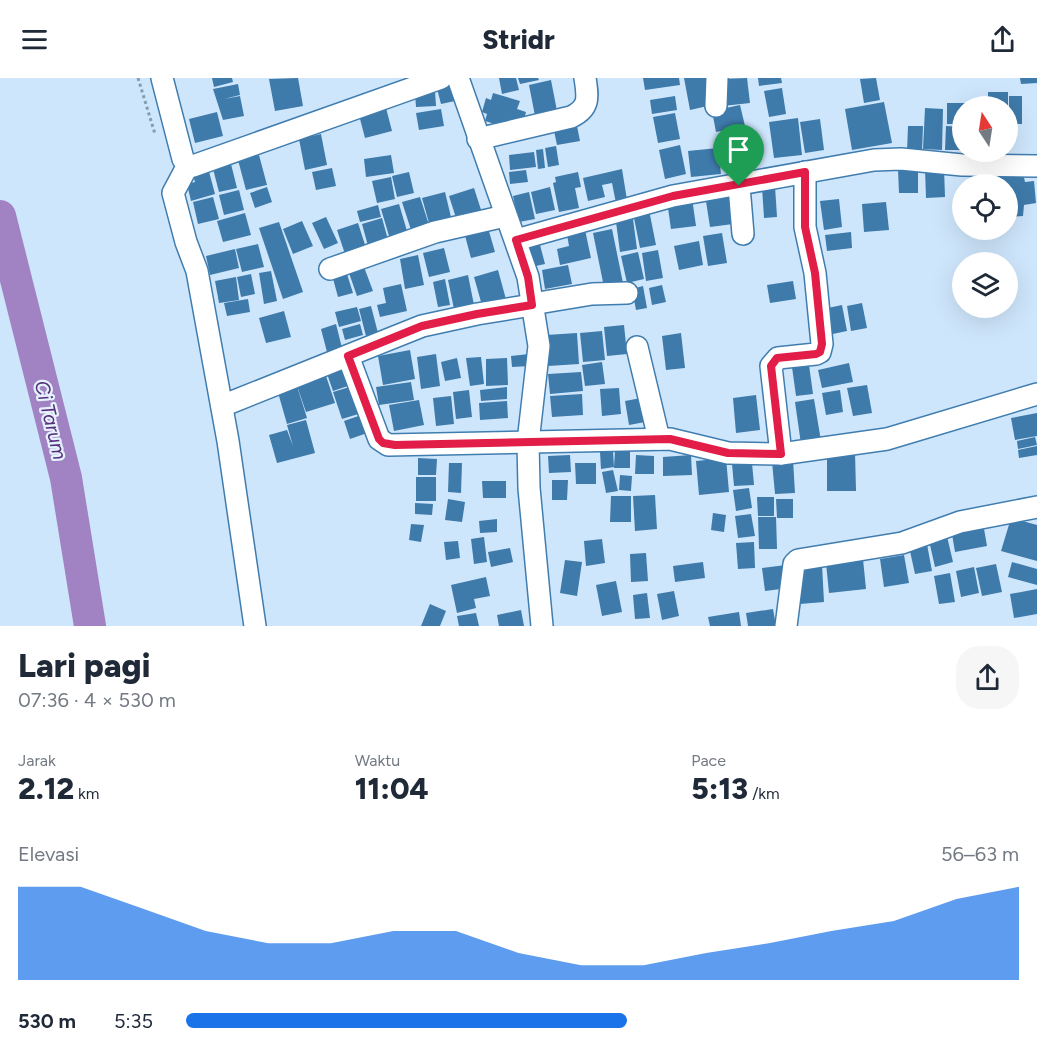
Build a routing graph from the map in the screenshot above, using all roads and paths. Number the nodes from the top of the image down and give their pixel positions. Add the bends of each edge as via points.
1 (162, 78) edge
2 (441, 78) edge
3 (458, 78) edge
4 (585, 78) edge
5 (717, 78) edge
6 (392, 87) edge
7 (716, 106) dead end
8 (478, 139) junction
9 (188, 165) junction
10 (1037, 166) edge
11 (805, 172) junction
12 (739, 186) junction
13 (505, 216) junction
14 (743, 234) dead end
15 (516, 240) junction
16 (330, 269) dead end
17 (627, 293) dead end
18 (532, 305) junction
19 (638, 347) dead end
20 (348, 356) junction
21 (1037, 394) edge
22 (222, 406) junction
23 (659, 439) junction
24 (528, 442) junction
25 (781, 454) junction
26 (1037, 507) edge
27 (255, 626) edge
28 (542, 626) edge
29 (786, 626) edge

1 - 9 street
2 - 6 street
3 - 8 street
4 - 8 street via 587,103 577,114
5 - 7 street
6 - 9 street
8 - 13 street
9 - 22 street via 173,193 197,272
10 - 11 street via 887,159
11 - 12 street
11 - 25 street via 805,227 815,273 822,344 816,354 777,358 771,366
12 - 14 street
12 - 15 street via 673,196
13 - 15 street
13 - 16 street via 435,232
15 - 18 street
17 - 18 street via 592,294
18 - 20 street via 422,326
18 - 24 street via 538,346
19 - 23 street
20 - 22 street
20 - 24 street via 383,443
21 - 25 street via 887,439
22 - 27 street
23 - 24 street
23 - 25 street via 728,453
24 - 28 street
26 - 29 street via 960,522 902,543 798,560 794,564

